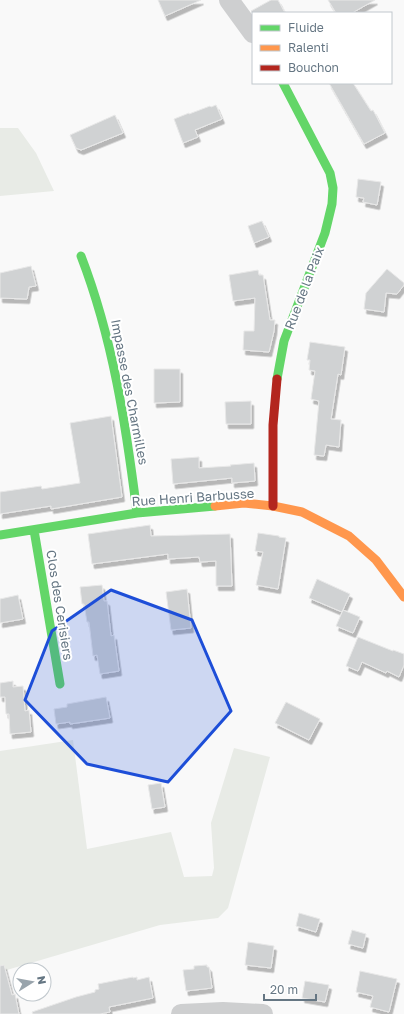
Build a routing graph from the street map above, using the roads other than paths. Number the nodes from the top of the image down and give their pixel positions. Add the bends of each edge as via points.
1 (229, 0) edge
2 (252, 32) edge
3 (284, 84) edge
4 (81, 256) dead end
5 (273, 506) junction
6 (137, 513) junction
7 (34, 530) junction
8 (0, 535) edge
9 (404, 596) edge
10 (60, 684) dead end
11 (181, 1014) edge
12 (263, 1014) edge

1 - 2 street
3 - 5 street, Rue de la Paix via 330,173 333,188 325,233 284,341 278,372 273,425
4 - 6 street, Impasse des Charmilles via 109,343 129,446
5 - 6 street, Rue Henri Barbusse via 244,503
5 - 9 street, Rue Henri Barbusse via 302,512 349,536 376,560
6 - 7 street, Rue Henri Barbusse
7 - 8 street, Rue Henri Barbusse
7 - 10 street, Clos des Cerisiers
11 - 12 street

